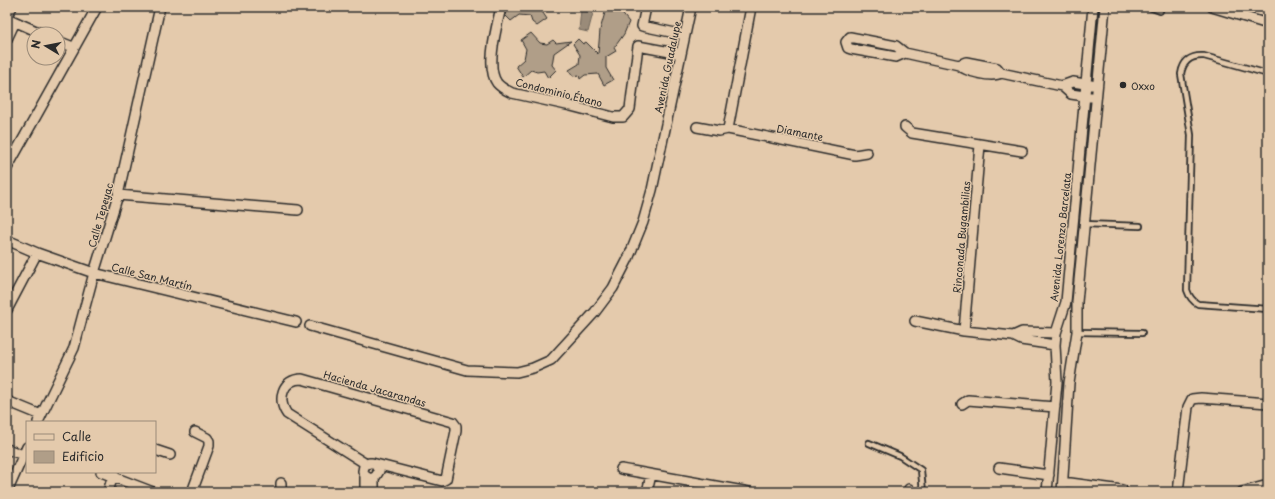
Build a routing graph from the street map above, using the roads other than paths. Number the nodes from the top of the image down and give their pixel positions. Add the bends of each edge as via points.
1 (12, 7) edge
2 (97, 7) edge
3 (160, 7) edge
4 (501, 7) edge
5 (646, 7) edge
6 (691, 7) edge
7 (751, 7) edge
8 (1093, 7) edge
9 (1105, 7) edge
10 (1149, 7) edge
11 (1161, 7) edge
12 (1212, 7) edge
13 (1265, 7) edge
14 (1268, 8) edge
15 (10, 18) edge
16 (1268, 24) edge
17 (26, 26) edge
18 (685, 35) junction
19 (7, 39) edge
20 (66, 44) edge
21 (73, 47) junction
22 (905, 53) junction
23 (681, 54) junction
24 (1268, 74) edge
25 (1086, 84) junction
26 (1062, 86) junction
27 (1098, 86) junction
28 (1085, 96) junction
29 (1097, 98) junction
30 (697, 127) dead end
31 (905, 127) dead end
32 (728, 129) junction
33 (1082, 133) junction
34 (1093, 135) junction
35 (980, 145) junction
36 (1022, 151) dead end
37 (867, 153) dead end
38 (7, 168) edge
39 (118, 195) junction
40 (298, 210) dead end
41 (1084, 224) junction
42 (1140, 226) dead end
43 (7, 240) edge
44 (37, 253) junction
45 (94, 273) junction
46 (1066, 302) junction
47 (1077, 302) junction
48 (1268, 308) edge
49 (7, 310) edge
50 (915, 321) dead end
51 (296, 322) dead end
52 (310, 326) dead end
53 (964, 331) junction
54 (1077, 332) junction
55 (1056, 333) junction
56 (1142, 333) dead end
57 (1013, 336) junction
58 (1055, 345) junction
59 (1057, 382) junction
60 (1069, 383) junction
61 (7, 401) edge
62 (1268, 403) edge
63 (962, 404) dead end
64 (1055, 407) junction
65 (39, 418) edge
66 (195, 432) dead end
67 (869, 443) dead end
68 (7, 449) edge
69 (156, 450) edge
70 (25, 451) edge
71 (170, 455) dead end
72 (371, 464) junction
73 (999, 468) dead end
74 (621, 469) dead end
75 (114, 474) edge
76 (651, 475) junction
77 (1049, 475) junction
78 (370, 477) junction
79 (1063, 482) junction
80 (1268, 485) edge
81 (1122, 490) dead end
82 (7, 492) edge
83 (108, 492) edge
84 (153, 492) edge
85 (192, 492) edge
86 (365, 492) edge
87 (374, 492) edge
88 (647, 492) edge
89 (749, 492) edge
90 (923, 492) edge
91 (1047, 492) edge
92 (1062, 492) edge
93 (1178, 492) edge
94 (1242, 492) edge

1 - 15 street
2 - 21 street
3 - 39 street, Calle Tepeyac
4 - 23 street, Condominio Ébano via 491,62 492,72 496,82 512,93 613,117 623,117 630,109 638,46
5 - 18 street via 642,26
6 - 18 street, Avenida Guadalupe
7 - 32 street
8 - 25 street, Avenida Lorenzo Barcelata
9 - 27 street
10 - 11 lane via 1160,10
12 - 16 street
13 - 14 street
15 - 17 street
15 - 19 street
18 - 23 street, Avenida Guadalupe
20 - 21 street
21 - 38 street
22 - 22 street via 896,46 854,37 850,37 846,42 850,49 896,57
22 - 26 street via 959,65 966,62 997,68 1001,73
23 - 52 street, Avenida Guadalupe via 658,166 643,222 628,258 612,288 594,312 551,360 517,372 467,370
24 - 48 lane via 1196,55 1184,63 1181,74 1191,135 1189,294 1198,304
25 - 26 street via 1072,82
25 - 27 street
25 - 28 street, Avenida Lorenzo Barcelata
26 - 28 street via 1071,94
27 - 29 street
28 - 29 street
28 - 33 street, Avenida Lorenzo Barcelata
29 - 34 street
30 - 32 street, Diamante via 719,131
31 - 35 street via 912,133
32 - 37 street, Diamante via 856,155
33 - 34 street
33 - 46 street, Avenida Lorenzo Barcelata
34 - 41 street
35 - 36 street
35 - 53 street, Rinconada Bugambilias
39 - 40 street
39 - 45 street, Calle Tepeyac
41 - 42 lane
41 - 47 street
43 - 44 street, Calle San Martín
44 - 45 street, Calle San Martín
44 - 49 street
45 - 51 street, Calle San Martín
45 - 65 street, Calle Tepeyac via 74,348
46 - 47 street via 1071,299
46 - 55 street, Avenida Lorenzo Barcelata
47 - 54 street
50 - 53 street
53 - 57 street
54 - 56 lane
54 - 60 street
55 - 57 street via 1022,332
55 - 58 street, Avenida Lorenzo Barcelata
57 - 58 street via 1021,340
58 - 59 street, Avenida Lorenzo Barcelata
59 - 60 street via 1064,385
59 - 64 street, Avenida Lorenzo Barcelata
60 - 79 street
61 - 65 street
62 - 93 street via 1201,398 1192,400 1188,407
63 - 64 street via 968,400
64 - 77 street, Avenida Lorenzo Barcelata
66 - 85 street via 207,438 209,446
67 - 90 lane via 900,456 921,470
68 - 70 street
69 - 71 street
70 - 82 street
72 - 72 street, Hacienda Jacarandas via 442,481 446,479 456,426 453,422 302,379 296,379 286,385 282,390 282,405 287,414
72 - 78 street via 363,471
72 - 78 street via 379,471
73 - 77 street
74 - 76 street
75 - 83 street
75 - 84 street
76 - 88 street
76 - 89 street
77 - 91 street, Avenida Lorenzo Barcelata
78 - 86 street
78 - 87 street
79 - 81 street
79 - 92 street
80 - 94 street

